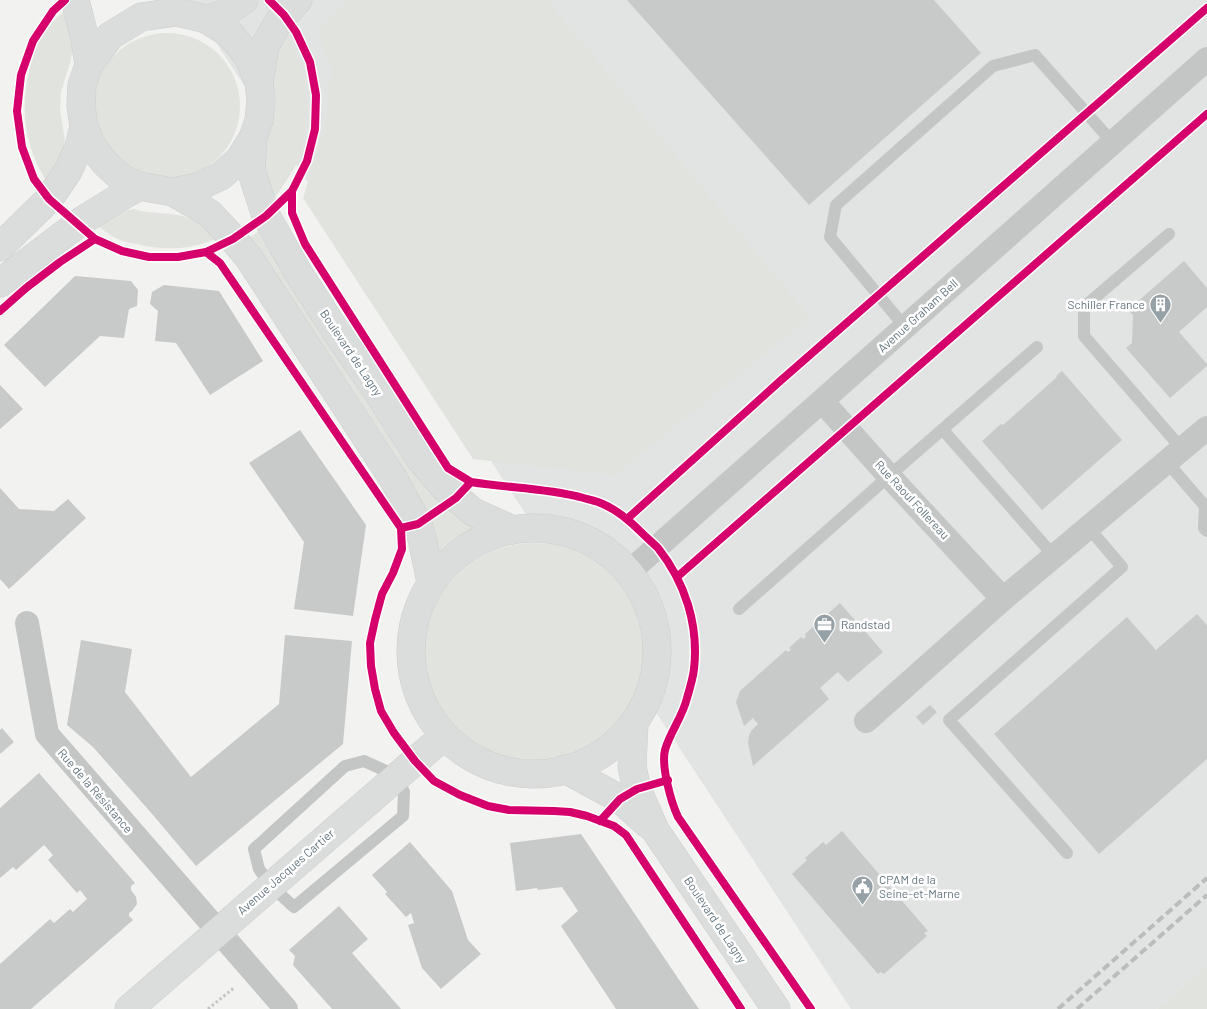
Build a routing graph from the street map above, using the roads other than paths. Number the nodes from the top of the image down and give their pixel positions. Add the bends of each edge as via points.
1 (75, 0) edge
2 (133, 0) edge
3 (244, 0) edge
4 (298, 0) edge
5 (176, 12) junction
6 (206, 19) junction
7 (1207, 59) edge
8 (89, 65) junction
9 (258, 82) junction
10 (84, 127) junction
11 (253, 138) junction
12 (1113, 143) junction
13 (139, 186) junction
14 (173, 192) junction
15 (1169, 234) dead end
16 (0, 247) edge
17 (0, 283) edge
18 (905, 327) junction
19 (1037, 348) dead end
20 (822, 401) junction
21 (1207, 428) edge
22 (942, 430) junction
23 (1174, 455) junction
24 (889, 476) junction
25 (1206, 505) edge
26 (1088, 527) junction
27 (511, 529) junction
28 (1207, 531) edge
29 (1054, 556) junction
30 (629, 572) junction
31 (431, 582) junction
32 (1003, 599) junction
33 (740, 609) dead end
34 (27, 623) dead end
35 (866, 722) dead end
36 (634, 723) junction
37 (444, 736) junction
38 (565, 769) junction
39 (397, 776) junction
40 (655, 830) junction
41 (1066, 853) dead end
42 (271, 886) junction
43 (218, 932) junction
44 (129, 1009) edge
45 (286, 1009) edge
46 (776, 1009) edge

1 - 8 main road
2 - 5 main road via 146,7
3 - 6 main road via 220,16
4 - 9 main road via 279,21 265,46
5 - 6 main road
5 - 8 main road via 141,17 110,36
6 - 9 main road via 230,34 248,56
7 - 12 street, Avenue Graham Bell
8 - 10 main road via 82,85
9 - 11 main road via 261,101
10 - 13 main road via 92,146 105,163 120,177
10 - 16 main road via 68,171 53,194
11 - 14 main road via 240,159 221,176 198,187
11 - 27 main road, Boulevard de Lagny via 251,170 266,216 339,336 421,460 444,487 473,512
12 - 18 street, Avenue Graham Bell
12 - 18 lane via 1035,55 993,66 836,205 830,237
13 - 14 main road
13 - 17 main road via 83,220
14 - 31 main road via 209,213 249,258 394,480 418,524
15 - 23 lane via 1084,307 1084,336
18 - 20 street, Avenue Graham Bell
19 - 22 lane
20 - 24 street, Rue Raoul Follereau
20 - 30 street, Avenue Graham Bell
21 - 23 street
22 - 24 lane
22 - 29 lane
23 - 25 lane
23 - 26 street
24 - 32 street, Rue Raoul Follereau
24 - 33 lane
25 - 28 lane via 1204,528
26 - 29 street
26 - 41 lane via 1122,567 949,720
27 - 30 main road via 544,528 576,535 605,550
27 - 31 main road via 480,540 453,558
29 - 32 street
30 - 36 main road via 645,598 655,626 657,656 652,686
31 - 37 main road via 416,612 410,645 413,679 425,710
32 - 35 street
34 - 43 street, Rue de la Résistance via 47,734
36 - 38 main road via 620,740 592,760
36 - 40 main road, Boulevard de Lagny via 632,767 637,789
37 - 38 main road via 470,757 498,770 530,775
37 - 39 main road, Avenue Jacques Cartier
38 - 40 main road, Boulevard de Lagny via 620,799
39 - 42 main road, Avenue Jacques Cartier
39 - 42 lane via 364,761 345,766 254,849 259,869
40 - 46 main road, Boulevard de Lagny
42 - 43 main road, Avenue Jacques Cartier
43 - 44 main road, Avenue Jacques Cartier
43 - 45 street, Rue de la Résistance

